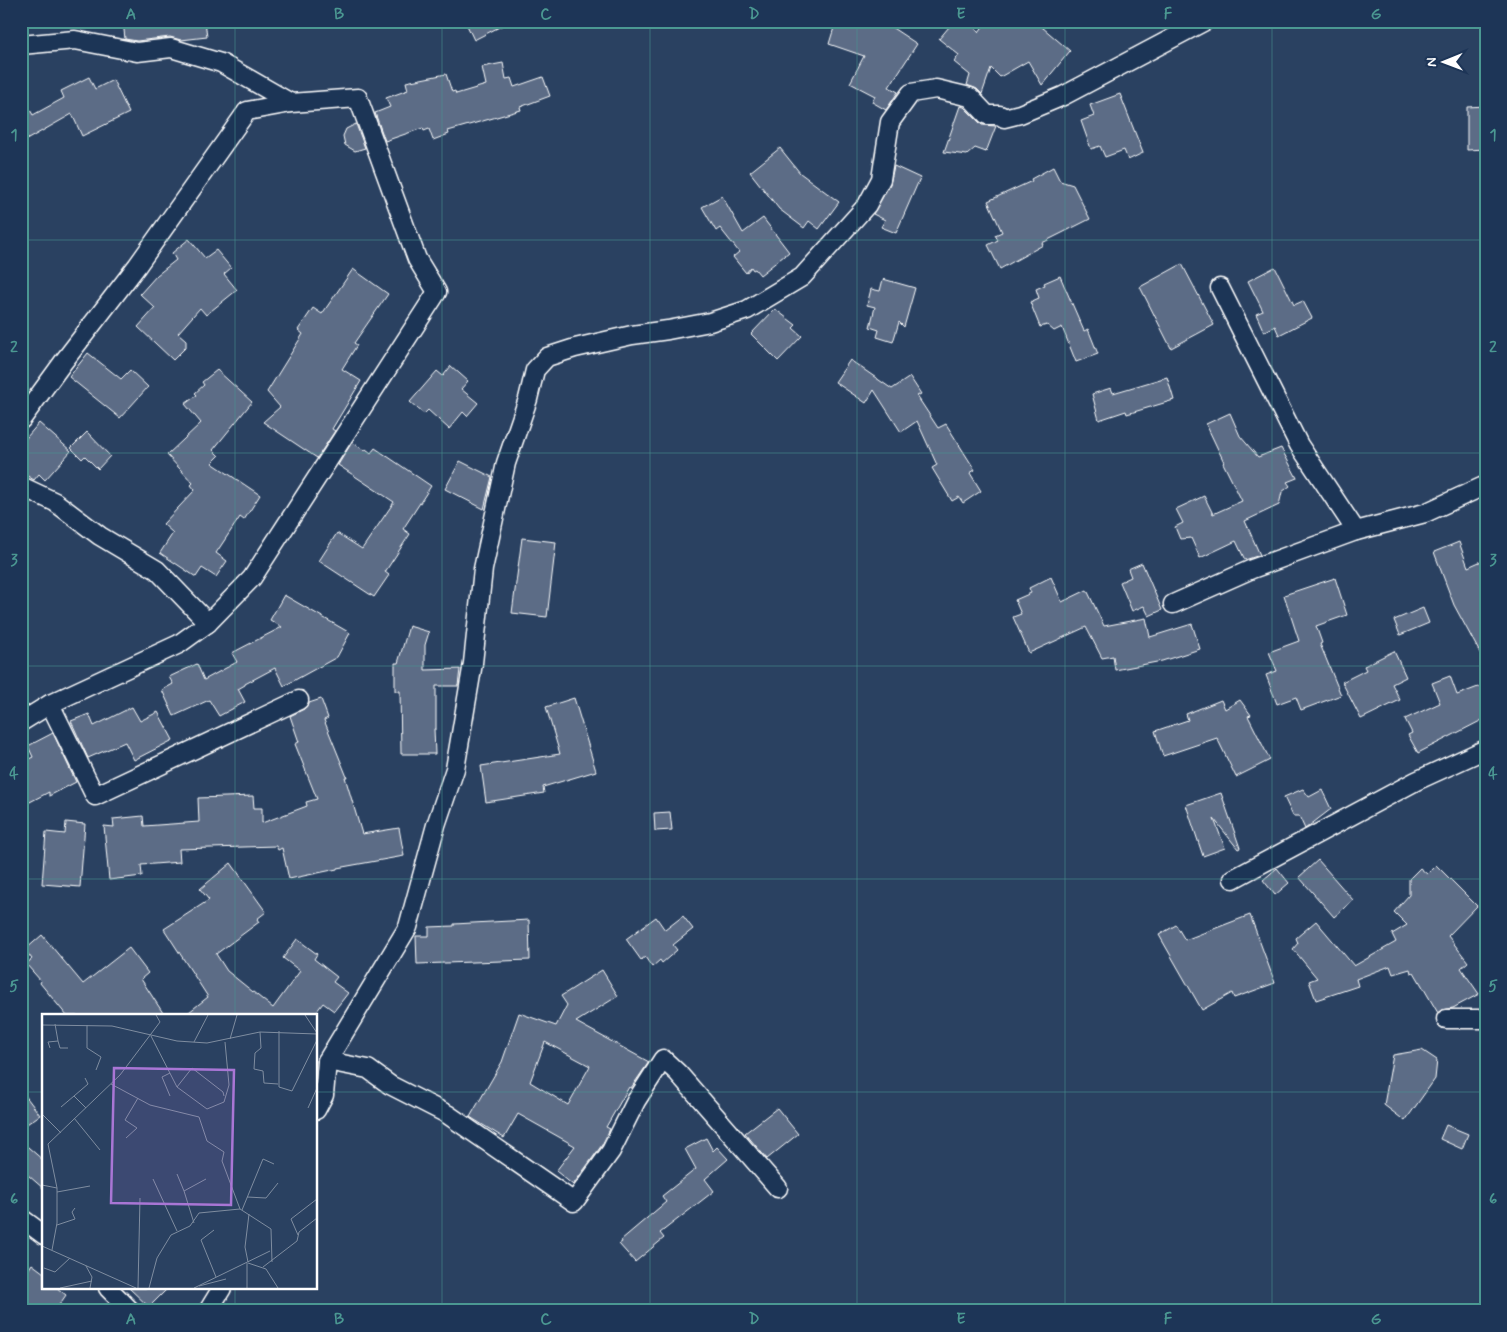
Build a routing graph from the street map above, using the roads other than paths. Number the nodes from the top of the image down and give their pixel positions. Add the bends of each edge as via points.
1 (1205, 21) edge
2 (21, 45) edge
3 (291, 103) junction
4 (1220, 288) dead end
5 (21, 420) edge
6 (1486, 485) edge
7 (21, 486) edge
8 (1356, 531) junction
9 (1173, 604) dead end
10 (208, 623) junction
11 (299, 700) dead end
12 (50, 704) junction
13 (21, 722) edge
14 (1486, 749) edge
15 (1234, 879) dead end
16 (1486, 1019) edge
17 (1446, 1020) dead end
18 (327, 1061) junction
19 (318, 1106) edge
20 (778, 1188) dead end
21 (21, 1218) edge
22 (42, 1234) edge
23 (110, 1290) edge
24 (221, 1290) edge
25 (131, 1311) edge
26 (208, 1311) edge

1 - 18 street via 1063,96 1004,118 987,115 970,97 936,89 910,92 890,122 881,179 867,205 802,277 747,310 710,322 575,348 547,358 535,370 506,463 483,569 473,662 455,769 408,927
2 - 3 street via 74,40 137,52 171,48 221,63
3 - 5 street via 247,111 137,266
3 - 10 street via 358,98 417,259 437,292 252,578
4 - 8 street via 1299,445
6 - 8 street via 1426,513
7 - 10 street via 54,502 100,536 157,570
8 - 9 street via 1252,569
10 - 12 street via 179,644
11 - 12 street via 95,796
12 - 13 street
14 - 15 street via 1416,781
16 - 17 street
18 - 19 street via 324,1095
18 - 20 street via 368,1069 447,1114 574,1202 611,1151 636,1101 663,1059
21 - 22 street
23 - 25 street
24 - 26 street

